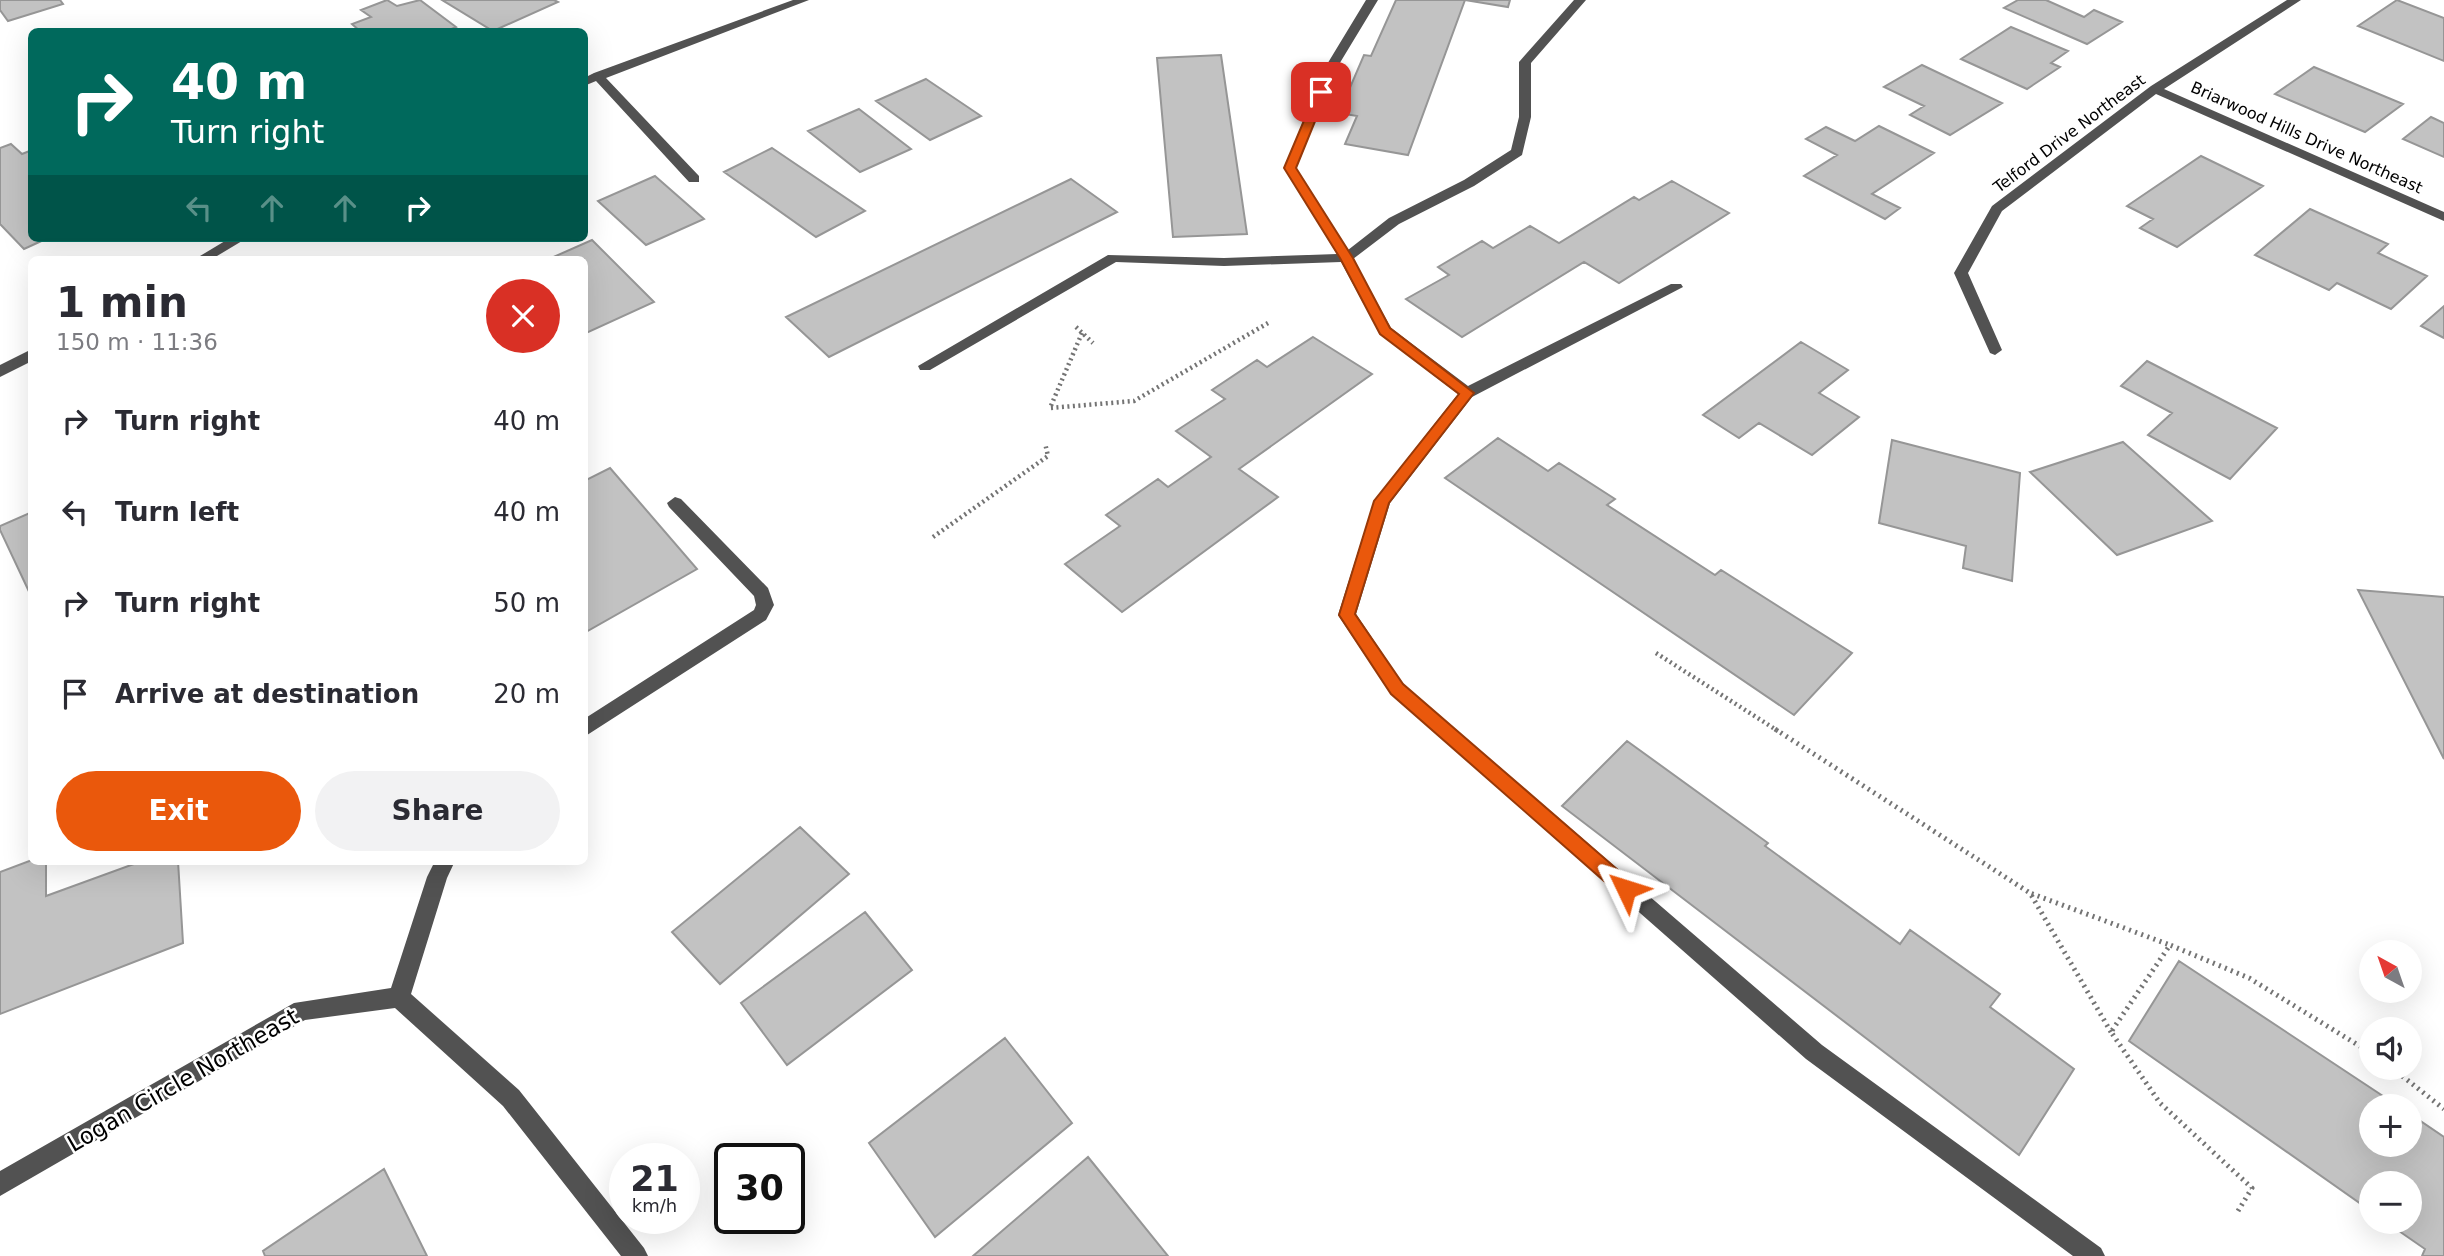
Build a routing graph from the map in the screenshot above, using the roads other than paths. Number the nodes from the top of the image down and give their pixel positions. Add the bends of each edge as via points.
1 (803, 0) edge
2 (1372, 0) edge
3 (1580, 0) edge
4 (2295, 0) edge
5 (598, 76) junction
6 (588, 80) edge
7 (2155, 89) junction
8 (694, 179) dead end
9 (2444, 218) edge
10 (233, 242) edge
11 (207, 256) edge
12 (1346, 258) junction
13 (1676, 287) dead end
14 (1995, 350) dead end
15 (28, 356) edge
16 (925, 366) dead end
17 (0, 372) edge
18 (1467, 393) junction
19 (675, 503) dead end
20 (588, 726) edge
21 (443, 865) edge
22 (399, 997) junction
23 (0, 1184) edge
24 (636, 1256) edge
25 (2094, 1256) edge

1 - 5 street
2 - 12 street via 1332,66 1290,168
3 - 12 street via 1525,62 1525,117 1517,152 1469,184 1394,221
4 - 7 street, Telford Drive Northeast
5 - 6 street
5 - 8 street
7 - 9 street, Briarwood Hills Drive Northeast
7 - 14 street, Telford Drive Northeast via 1997,209 1961,273
10 - 11 street
12 - 16 street via 1224,262 1113,258
12 - 18 street via 1385,331
13 - 18 street
15 - 17 street
18 - 25 street via 1382,501 1347,615 1397,689 1814,1052
19 - 20 street via 762,593 765,605 760,615
21 - 22 street
22 - 23 street, Logan Circle Northeast via 302,1010
22 - 24 street via 511,1098

